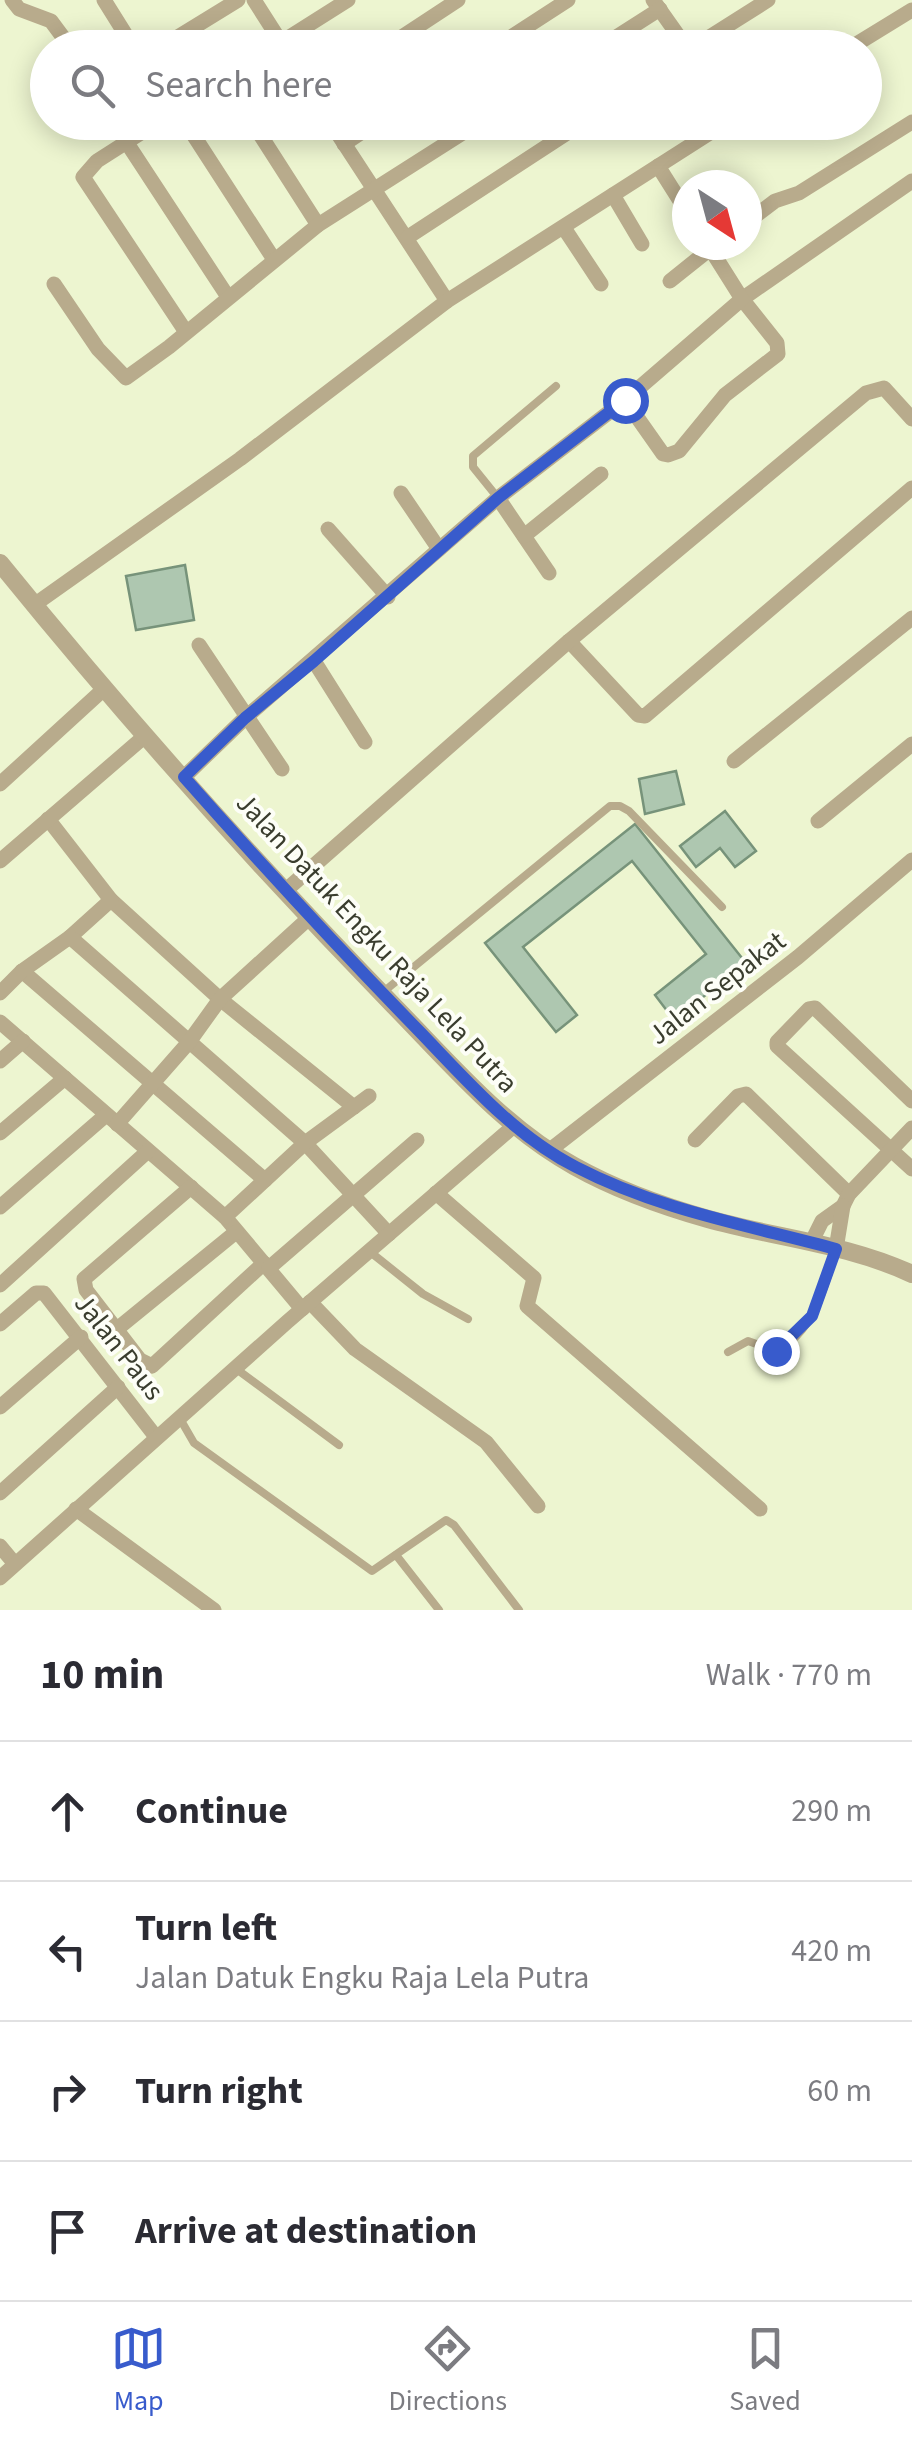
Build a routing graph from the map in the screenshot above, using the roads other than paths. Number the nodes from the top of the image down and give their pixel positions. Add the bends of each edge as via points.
1 (12, 0) edge
2 (104, 0) edge
3 (238, 0) edge
4 (254, 0) edge
5 (348, 0) edge
6 (458, 0) edge
7 (568, 0) edge
8 (768, 0) edge
9 (656, 5) edge
10 (912, 10) edge
11 (57, 30) edge
12 (123, 30) edge
13 (189, 30) edge
14 (270, 30) edge
15 (303, 30) edge
16 (412, 30) edge
17 (522, 30) edge
18 (623, 30) edge
19 (675, 30) edge
20 (719, 30) edge
21 (879, 30) edge
22 (912, 122) edge
23 (131, 140) edge
24 (198, 140) edge
25 (264, 140) edge
26 (341, 140) edge
27 (350, 140) edge
28 (452, 140) edge
29 (556, 140) edge
30 (698, 140) edge
31 (127, 143) junction
32 (344, 144) junction
33 (658, 166) junction
34 (912, 182) edge
35 (672, 188) edge
36 (374, 190) junction
37 (614, 195) junction
38 (762, 211) edge
39 (318, 224) junction
40 (564, 228) junction
41 (408, 237) junction
42 (642, 244) dead end
43 (274, 258) junction
44 (695, 260) edge
45 (719, 260) edge
46 (670, 281) dead end
47 (54, 284) dead end
48 (601, 284) dead end
49 (228, 298) junction
50 (742, 298) junction
51 (447, 302) junction
52 (186, 332) junction
53 (556, 386) dead end
54 (625, 400) junction
55 (912, 419) edge
56 (600, 474) dead end
57 (912, 488) edge
58 (400, 494) dead end
59 (498, 498) junction
60 (328, 529) dead end
61 (524, 536) junction
62 (439, 549) junction
63 (0, 564) edge
64 (549, 573) dead end
65 (388, 597) junction
66 (34, 605) junction
67 (912, 618) edge
68 (569, 641) junction
69 (199, 644) dead end
70 (314, 661) junction
71 (105, 688) junction
72 (245, 718) junction
73 (145, 736) junction
74 (365, 742) dead end
75 (912, 744) edge
76 (734, 761) dead end
77 (282, 769) dead end
78 (184, 777) junction
79 (0, 784) edge
80 (48, 819) junction
81 (818, 821) dead end
82 (912, 860) edge
83 (0, 861) edge
84 (285, 891) junction
85 (110, 900) junction
86 (722, 907) dead end
87 (308, 918) junction
88 (70, 938) junction
89 (22, 971) junction
90 (0, 993) edge
91 (382, 993) junction
92 (220, 998) junction
93 (0, 1022) edge
94 (23, 1041) junction
95 (189, 1042) junction
96 (0, 1062) edge
97 (65, 1078) junction
98 (152, 1084) junction
99 (370, 1096) dead end
100 (912, 1101) edge
101 (354, 1107) junction
102 (112, 1119) junction
103 (515, 1125) junction
104 (912, 1128) edge
105 (0, 1133) edge
106 (417, 1140) dead end
107 (694, 1140) dead end
108 (306, 1143) junction
109 (892, 1149) junction
110 (550, 1150) junction
111 (148, 1151) junction
112 (912, 1169) edge
113 (265, 1180) junction
114 (191, 1187) junction
115 (436, 1193) junction
116 (354, 1195) junction
117 (846, 1200) junction
118 (0, 1207) edge
119 (225, 1217) junction
120 (236, 1232) junction
121 (390, 1234) junction
122 (812, 1242) junction
123 (836, 1249) junction
124 (369, 1252) junction
125 (266, 1266) junction
126 (912, 1274) edge
127 (0, 1285) edge
128 (306, 1306) junction
129 (468, 1319) dead end
130 (0, 1324) edge
131 (116, 1329) junction
132 (81, 1337) junction
133 (728, 1352) dead end
134 (235, 1368) junction
135 (118, 1387) junction
136 (0, 1407) edge
137 (179, 1417) junction
138 (156, 1437) junction
139 (340, 1445) dead end
140 (0, 1493) edge
141 (538, 1506) dead end
142 (76, 1509) junction
143 (760, 1509) dead end
144 (0, 1546) edge
145 (396, 1555) junction
146 (15, 1564) junction
147 (0, 1578) edge
148 (214, 1610) edge
149 (439, 1610) edge
150 (520, 1610) edge

1 - 11 street
2 - 12 street
3 - 13 street
4 - 14 street
5 - 15 street
6 - 16 street
7 - 17 street
8 - 20 street
9 - 18 street
9 - 19 street
10 - 21 street
22 - 38 street
23 - 31 street
24 - 43 street
25 - 39 street
26 - 32 street
27 - 32 street
28 - 36 street
29 - 41 street
30 - 33 street
31 - 49 street
31 - 52 street via 83,177
32 - 36 street
33 - 35 street
33 - 37 street
34 - 50 street
36 - 39 street
36 - 41 street
37 - 40 street
37 - 42 street
39 - 43 street
40 - 48 street
40 - 51 street
41 - 51 street
43 - 49 street
44 - 46 street
45 - 50 street
47 - 52 street via 126,378
49 - 52 street
50 - 54 street
50 - 54 street via 777,343 778,354 725,395 679,450 663,454
51 - 66 street
53 - 59 lane via 473,456 473,468
54 - 59 street
55 - 68 street via 884,388 866,394
56 - 61 street
57 - 68 street via 645,716
58 - 62 street
59 - 61 street
59 - 62 street
60 - 65 street
61 - 64 street
62 - 65 street
63 - 66 street, Jalan Datuk Engku Raja Lela Putra
65 - 70 street
66 - 71 street, Jalan Datuk Engku Raja Lela Putra
67 - 76 street
68 - 84 street
69 - 72 street
70 - 72 street
70 - 74 street
71 - 73 street, Jalan Datuk Engku Raja Lela Putra
71 - 79 street
72 - 77 street
72 - 78 street
73 - 78 street, Jalan Datuk Engku Raja Lela Putra
73 - 80 street
75 - 81 street
78 - 84 street, Jalan Datuk Engku Raja Lela Putra
80 - 83 street
80 - 85 street
82 - 110 street, Jalan Sepakat
84 - 87 street, Jalan Datuk Engku Raja Lela Putra
85 - 88 street
85 - 92 street
86 - 91 lane via 630,811 610,806
87 - 91 street, Jalan Datuk Engku Raja Lela Putra
87 - 92 street
88 - 89 street
88 - 95 street
89 - 90 street
89 - 98 street
91 - 103 street, Jalan Datuk Engku Raja Lela Putra
92 - 95 street
92 - 101 street
93 - 94 street
94 - 96 street
94 - 97 street
95 - 98 street
95 - 108 street
97 - 102 street
97 - 105 street
98 - 102 street
98 - 113 street
99 - 101 street
100 - 109 street via 815,1008 778,1042
101 - 108 street
102 - 111 street
102 - 118 street
103 - 110 street, Jalan Datuk Engku Raja Lela Putra
103 - 115 street
104 - 109 street
106 - 116 street
107 - 117 street via 746,1094
108 - 113 street
108 - 116 street
109 - 112 street
109 - 117 street
110 - 122 street, Jalan Datuk Engku Raja Lela Putra via 637,1195
111 - 114 street
111 - 127 street
113 - 119 street
114 - 119 street
114 - 131 street via 84,1279
115 - 121 street
115 - 143 street via 534,1278 527,1306
116 - 121 street
116 - 125 street
117 - 122 street via 822,1221
117 - 123 street
119 - 120 street
120 - 125 street
120 - 131 street
121 - 124 street
122 - 123 street, Jalan Datuk Engku Raja Lela Putra
123 - 126 street, Jalan Datuk Engku Raja Lela Putra
123 - 133 lane via 812,1316 783,1347 748,1342
124 - 128 street
124 - 129 lane
125 - 128 street
125 - 131 street via 152,1366
128 - 134 street
128 - 141 street via 486,1442
130 - 132 street, Jalan Paus via 38,1292
132 - 135 street, Jalan Paus
132 - 136 street
134 - 137 street
134 - 139 lane
135 - 138 street, Jalan Paus
135 - 140 street
137 - 138 street
137 - 145 lane via 194,1443 372,1571
138 - 142 street
142 - 146 street
142 - 148 street
144 - 146 street
145 - 149 lane
145 - 150 lane via 446,1520
146 - 147 street

